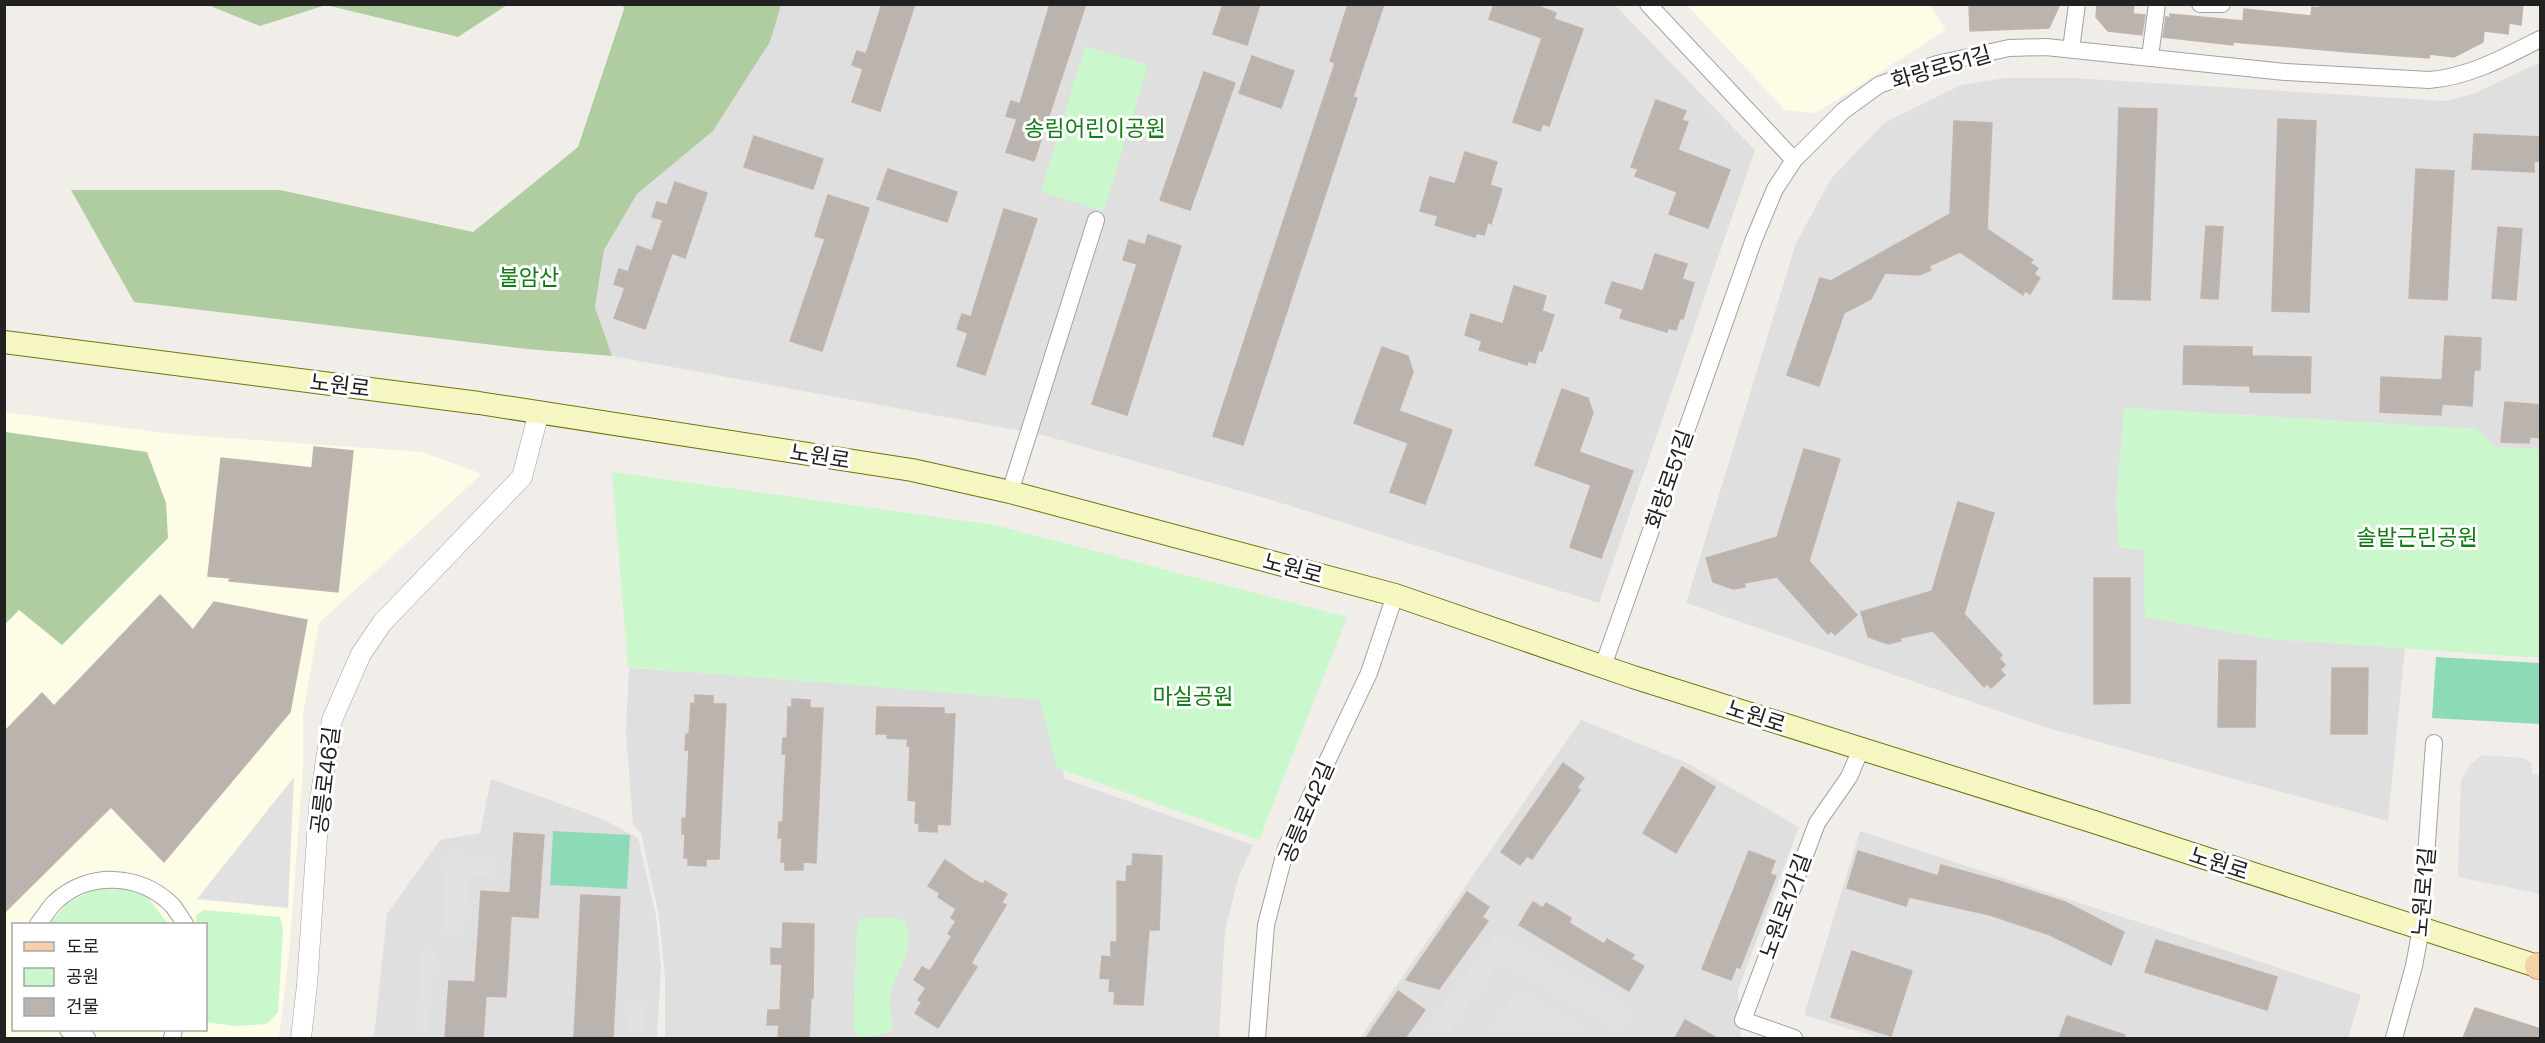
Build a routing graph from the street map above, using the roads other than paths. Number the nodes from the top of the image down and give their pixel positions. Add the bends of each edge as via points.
1 (1648, 4) edge
2 (2077, 4) edge
3 (2157, 4) edge
4 (2200, 4) edge
5 (2222, 4) edge
6 (2541, 39) edge
7 (2071, 49) junction
8 (2151, 57) junction
9 (1794, 160) junction
10 (1096, 220) dead end
11 (4, 342) edge
12 (539, 412) junction
13 (1010, 492) junction
14 (1395, 595) junction
15 (1603, 666) junction
16 (2434, 743) dead end
17 (1861, 749) junction
18 (39, 923) edge
19 (184, 923) edge
20 (2421, 928) junction
21 (2540, 966) edge
22 (72, 1031) edge
23 (87, 1038) edge
24 (301, 1038) edge
25 (1257, 1038) edge
26 (1794, 1038) edge
27 (2394, 1038) edge

1 - 9 street
2 - 7 street
3 - 8 street
4 - 5 street
6 - 8 street, 화랑로51길 via 2483,67 2429,80 2285,72
7 - 8 street, 화랑로51길
7 - 9 street, 화랑로51길 via 2009,48 1937,63 1879,85 1843,111
9 - 15 street, 화랑로51길 via 1775,189 1754,239
10 - 13 street
11 - 12 main road, 노원로
12 - 13 main road, 노원로 via 912,470
12 - 24 street, 공릉로46길 via 522,477 382,623 361,654 332,720 320,807
13 - 14 main road, 노원로
14 - 15 main road, 노원로
14 - 25 street, 공릉로42길 via 1369,673 1286,848 1266,925
15 - 17 main road, 노원로
16 - 20 street, 노원로1길
17 - 20 main road, 노원로
17 - 26 street, 노원로1가길 via 1849,777 1814,830 1743,1020
18 - 19 street via 54,903 75,887 100,880 127,880 152,889
20 - 21 main road, 노원로
20 - 27 street, 노원로1길
22 - 23 street

